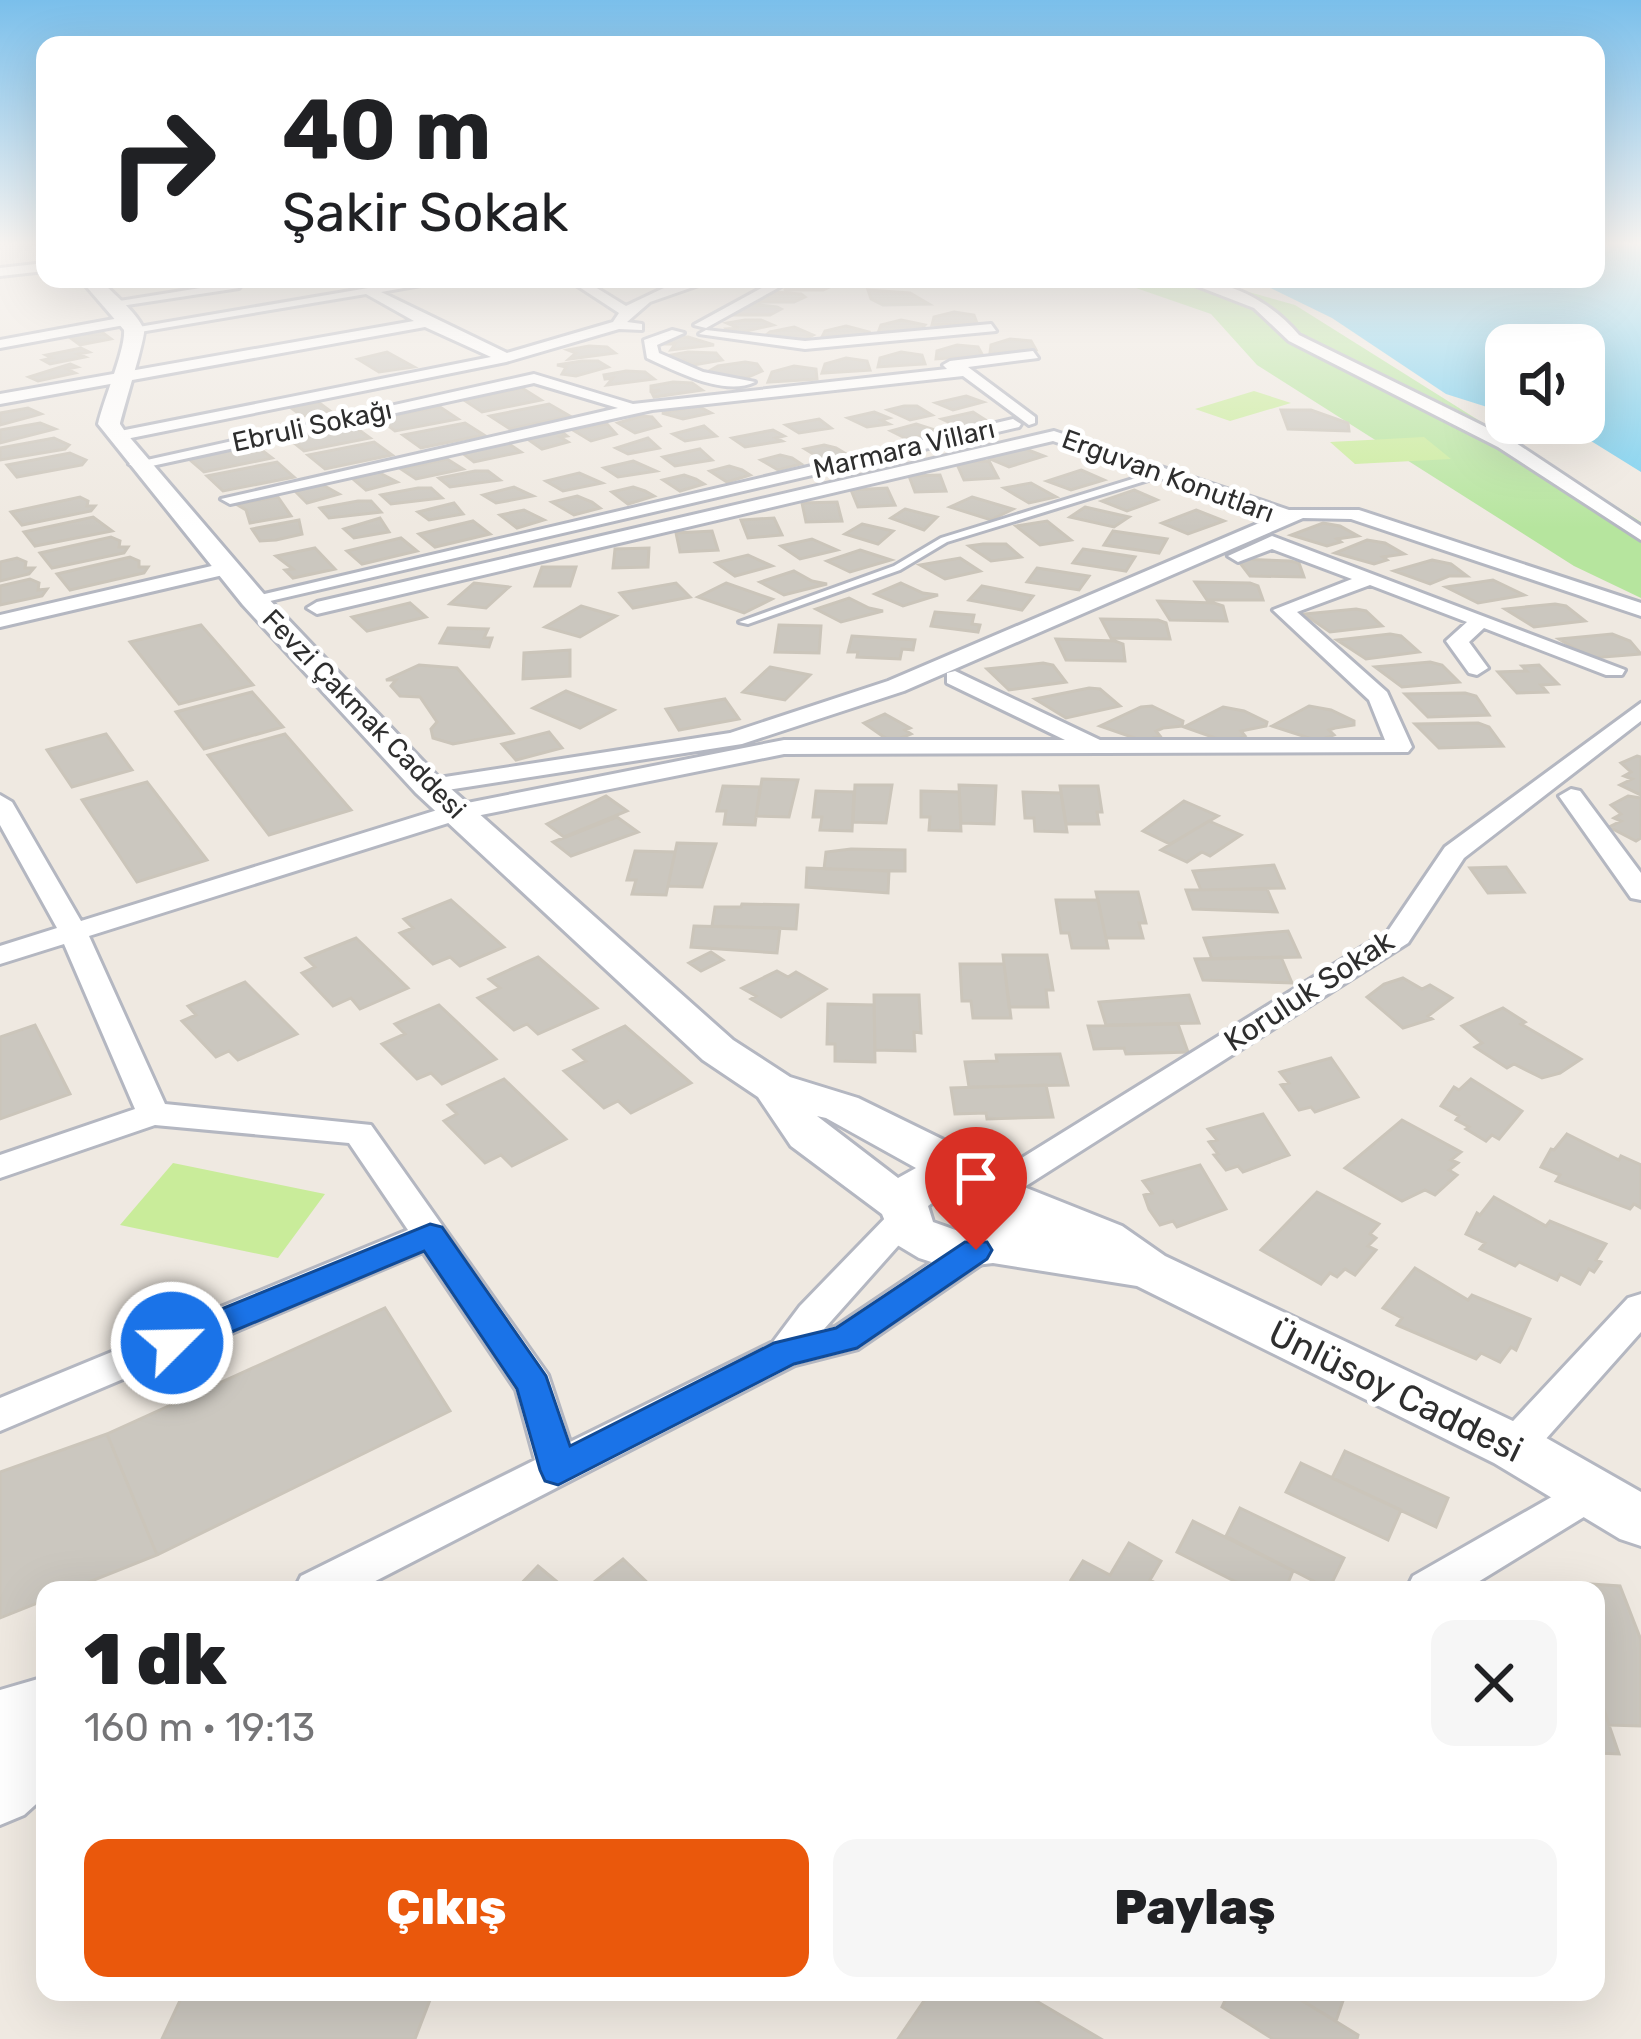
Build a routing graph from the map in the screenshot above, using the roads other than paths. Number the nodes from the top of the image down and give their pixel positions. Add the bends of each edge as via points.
1 (127, 338) edge
2 (338, 338) edge
3 (461, 338) edge
4 (564, 338) edge
5 (661, 338) edge
6 (762, 338) edge
7 (880, 338) edge
8 (1294, 338) edge
9 (1033, 355) dead end
10 (506, 358) junction
11 (120, 375) junction
12 (0, 399) edge
13 (626, 405) dead end
14 (116, 436) junction
15 (138, 464) junction
16 (1541, 467) junction
17 (1165, 472) junction
18 (230, 500) dead end
19 (1641, 507) edge
20 (1286, 515) junction
21 (1641, 534) edge
22 (229, 568) junction
23 (1369, 579) junction
24 (253, 599) junction
25 (1442, 605) junction
26 (316, 608) dead end
27 (1641, 610) edge
28 (0, 621) edge
29 (1480, 621) junction
30 (744, 622) dead end
31 (1457, 640) junction
32 (1477, 668) dead end
33 (1614, 670) dead end
34 (955, 678) junction
35 (1641, 710) edge
36 (1612, 732) junction
37 (1641, 742) edge
38 (784, 747) junction
39 (1099, 747) junction
40 (428, 786) junction
41 (1571, 796) dead end
42 (0, 802) edge
43 (456, 812) junction
44 (1641, 892) edge
45 (73, 932) junction
46 (0, 955) edge
47 (773, 1087) junction
48 (154, 1114) junction
49 (0, 1167) edge
50 (904, 1212) junction
51 (988, 1212) junction
52 (430, 1235) junction
53 (1641, 1308) edge
54 (786, 1352) junction
55 (0, 1415) edge
56 (1514, 1447) junction
57 (558, 1470) junction
58 (1590, 1492) junction
59 (1641, 1521) edge
60 (334, 1581) edge
61 (1443, 1581) edge
62 (36, 1711) edge
63 (0, 1721) edge
64 (36, 1760) edge
65 (0, 1792) edge

1 - 11 street via 130,358
2 - 11 street
3 - 10 street
4 - 10 street
5 - 9 street via 650,343 652,355 700,376 773,384
6 - 7 street via 805,345
8 - 16 street
10 - 14 street
11 - 12 street
11 - 14 street via 109,424
13 - 15 street, Ebruli Sokağı via 534,377
14 - 15 street, Fevzi Çakmak Caddesi
15 - 22 street, Fevzi Çakmak Caddesi
16 - 19 street
16 - 21 street
17 - 20 street, Erguvan Konutları
17 - 26 street, Erguvan Konutları via 1054,436
17 - 30 lane via 944,540 897,568
18 - 24 street, Marmara Vilları via 652,405 966,371 1029,420
20 - 27 street via 1353,514
20 - 40 street, Erguvan Konutları via 896,686 734,739
22 - 24 street, Fevzi Çakmak Caddesi
22 - 28 street
23 - 25 street
23 - 34 street via 1272,542
23 - 39 street via 1282,610 1379,698 1400,747
24 - 40 street, Fevzi Çakmak Caddesi
25 - 29 street
25 - 31 street
29 - 31 street
29 - 33 street
31 - 32 street
34 - 38 street
34 - 39 street
35 - 36 street, Koruluk Sokak
36 - 37 street
36 - 51 street, Koruluk Sokak via 1454,854 1398,937
38 - 39 street
38 - 43 street
40 - 43 street, Fevzi Çakmak Caddesi
41 - 44 street
42 - 45 street
43 - 45 street
43 - 47 street, Fevzi Çakmak Caddesi via 718,1050
45 - 46 street
45 - 48 street
47 - 50 street, Fevzi Çakmak Caddesi via 807,1135
47 - 51 street, Fevzi Çakmak Caddesi via 842,1108
48 - 49 street
48 - 52 street via 358,1133
50 - 51 street via 919,1184 933,1178
50 - 51 street, Fevzi Çakmak Caddesi via 911,1231 940,1249
50 - 54 street
51 - 54 street, Koruluk Sokak via 845,1339
51 - 56 street, Ünlüsoy Caddesi via 1147,1269
52 - 55 street
52 - 57 street via 534,1386
53 - 56 street
54 - 57 street
56 - 58 street, Ünlüsoy Caddesi
57 - 60 street
58 - 59 street, Ünlüsoy Caddesi
58 - 61 street
62 - 63 street
64 - 65 street

